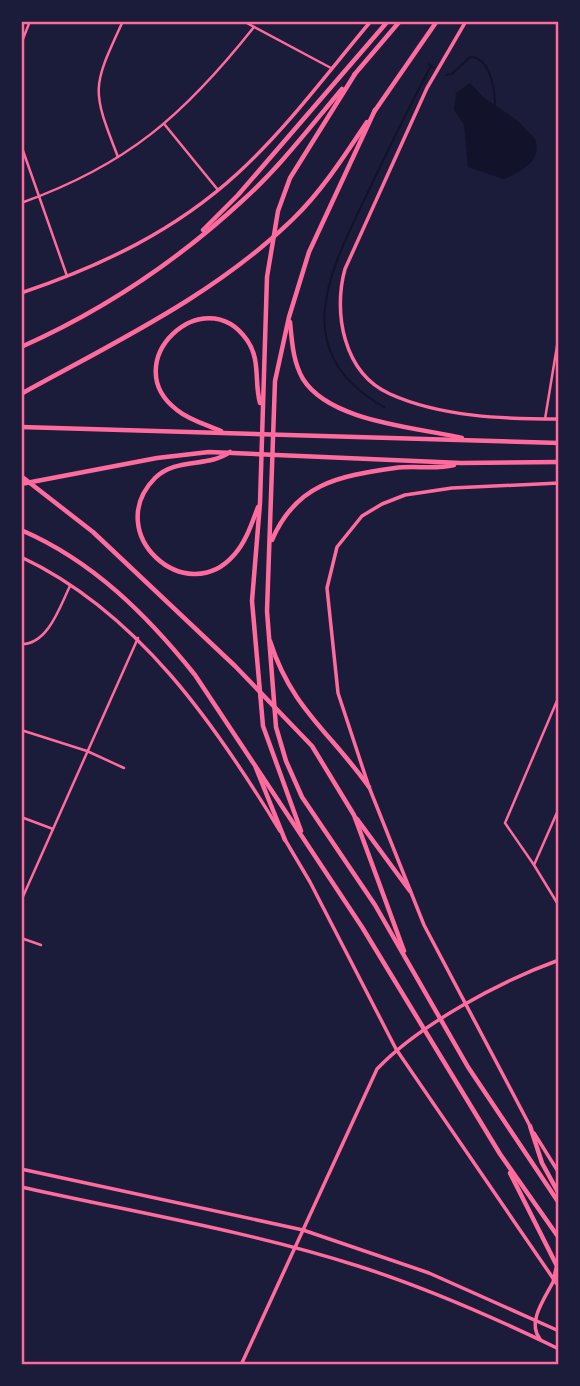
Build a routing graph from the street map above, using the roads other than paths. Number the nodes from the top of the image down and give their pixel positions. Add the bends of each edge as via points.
1 (30, 21) edge
2 (123, 21) edge
3 (243, 21) edge
4 (371, 21) edge
5 (388, 21) edge
6 (400, 21) edge
7 (437, 21) edge
8 (466, 21) edge
9 (254, 27) junction
10 (21, 44) edge
11 (331, 68) junction
12 (355, 74) junction
13 (375, 110) junction
14 (165, 125) junction
15 (21, 145) edge
16 (118, 157) junction
17 (218, 190) junction
18 (39, 196) junction
19 (21, 203) edge
20 (182, 251) junction
21 (67, 276) junction
22 (21, 293) edge
23 (289, 317) junction
24 (559, 334) edge
25 (21, 347) edge
26 (21, 394) edge
27 (262, 407) junction
28 (545, 419) junction
29 (559, 419) edge
30 (21, 427) edge
31 (225, 432) junction
32 (473, 440) junction
33 (559, 443) edge
34 (233, 452) junction
35 (559, 462) edge
36 (461, 463) junction
37 (21, 476) edge
38 (559, 483) edge
39 (21, 484) edge
40 (260, 503) junction
41 (21, 530) edge
42 (270, 544) junction
43 (21, 557) edge
44 (71, 585) junction
45 (268, 633) junction
46 (138, 638) junction
47 (21, 644) edge
48 (559, 696) edge
49 (21, 730) edge
50 (87, 751) junction
51 (251, 758) junction
52 (124, 768) dead end
53 (369, 786) junction
54 (559, 808) edge
55 (354, 815) junction
56 (21, 817) edge
57 (53, 829) junction
58 (285, 840) junction
59 (304, 840) junction
60 (534, 865) junction
61 (410, 891) junction
62 (21, 901) edge
63 (559, 906) edge
64 (21, 938) edge
65 (41, 945) dead end
66 (559, 960) edge
67 (409, 965) junction
68 (467, 1004) junction
69 (396, 1049) junction
70 (530, 1126) junction
71 (500, 1154) junction
72 (21, 1170) edge
73 (559, 1172) edge
74 (21, 1188) edge
75 (559, 1194) edge
76 (559, 1203) edge
77 (303, 1230) junction
78 (559, 1238) edge
79 (295, 1247) junction
80 (554, 1280) junction
81 (559, 1287) edge
82 (535, 1319) junction
83 (559, 1331) edge
84 (542, 1340) junction
85 (559, 1349) edge
86 (241, 1365) edge

1 - 10 street
2 - 16 street via 102,67 97,94
3 - 9 street
4 - 11 main road
5 - 20 highway via 238,195
6 - 12 highway
7 - 13 highway
8 - 28 main road via 427,88 345,269 338,316 346,344 364,372 387,394 425,407
9 - 11 street
9 - 14 street
11 - 17 main road via 254,158
12 - 20 highway via 244,200
12 - 27 highway via 300,159 278,211 267,277
13 - 23 highway via 309,252
13 - 26 highway via 295,218 250,259 198,294
14 - 16 street
14 - 17 street
15 - 18 street
16 - 18 street
17 - 21 main road via 165,230
18 - 19 street
18 - 21 street
20 - 25 highway via 106,303
21 - 22 main road
23 - 32 highway via 296,363 307,385 326,401 359,415
23 - 42 highway via 275,381
24 - 28 street
27 - 31 highway via 252,347 240,332 211,319 178,328 159,353 156,372 160,389 177,410
27 - 40 highway
28 - 29 main road
30 - 31 highway
31 - 32 highway
32 - 33 highway
34 - 36 highway
34 - 39 highway via 177,455
34 - 40 highway via 182,463 157,476 138,509 145,545 159,562 176,571 211,570 240,548
35 - 36 highway
36 - 42 highway via 396,467 321,486 292,504
37 - 55 highway via 71,511 285,715 312,746
38 - 53 main road via 405,495 362,516 337,547 327,588 338,693
40 - 59 highway via 252,601 263,726
41 - 51 highway via 82,564 138,609 195,675
42 - 45 highway
43 - 44 main road
44 - 46 main road
44 - 47 street via 45,633
45 - 53 highway via 280,672 294,697
45 - 67 highway via 276,727 286,761 302,797 375,905
46 - 50 street
46 - 58 main road via 195,705
48 - 60 street via 505,822
49 - 50 street
50 - 52 street
50 - 57 street
51 - 58 highway
51 - 59 highway
53 - 61 main road
54 - 60 street
55 - 61 highway
55 - 67 highway
56 - 57 street
57 - 62 street
58 - 69 main road
59 - 71 highway
60 - 63 street
61 - 68 main road
64 - 65 street
66 - 68 main road
67 - 76 highway via 468,1067
68 - 69 main road
68 - 70 main road
69 - 77 main road via 371,1080
69 - 80 main road
70 - 73 main road
70 - 75 highway
71 - 78 highway
71 - 80 highway via 556,1266
72 - 77 main road
74 - 79 main road
77 - 79 main road
77 - 82 main road via 429,1273
79 - 84 main road via 424,1288
79 - 86 main road
80 - 81 main road
80 - 82 main road
82 - 83 main road
82 - 84 main road via 535,1331
84 - 85 main road

